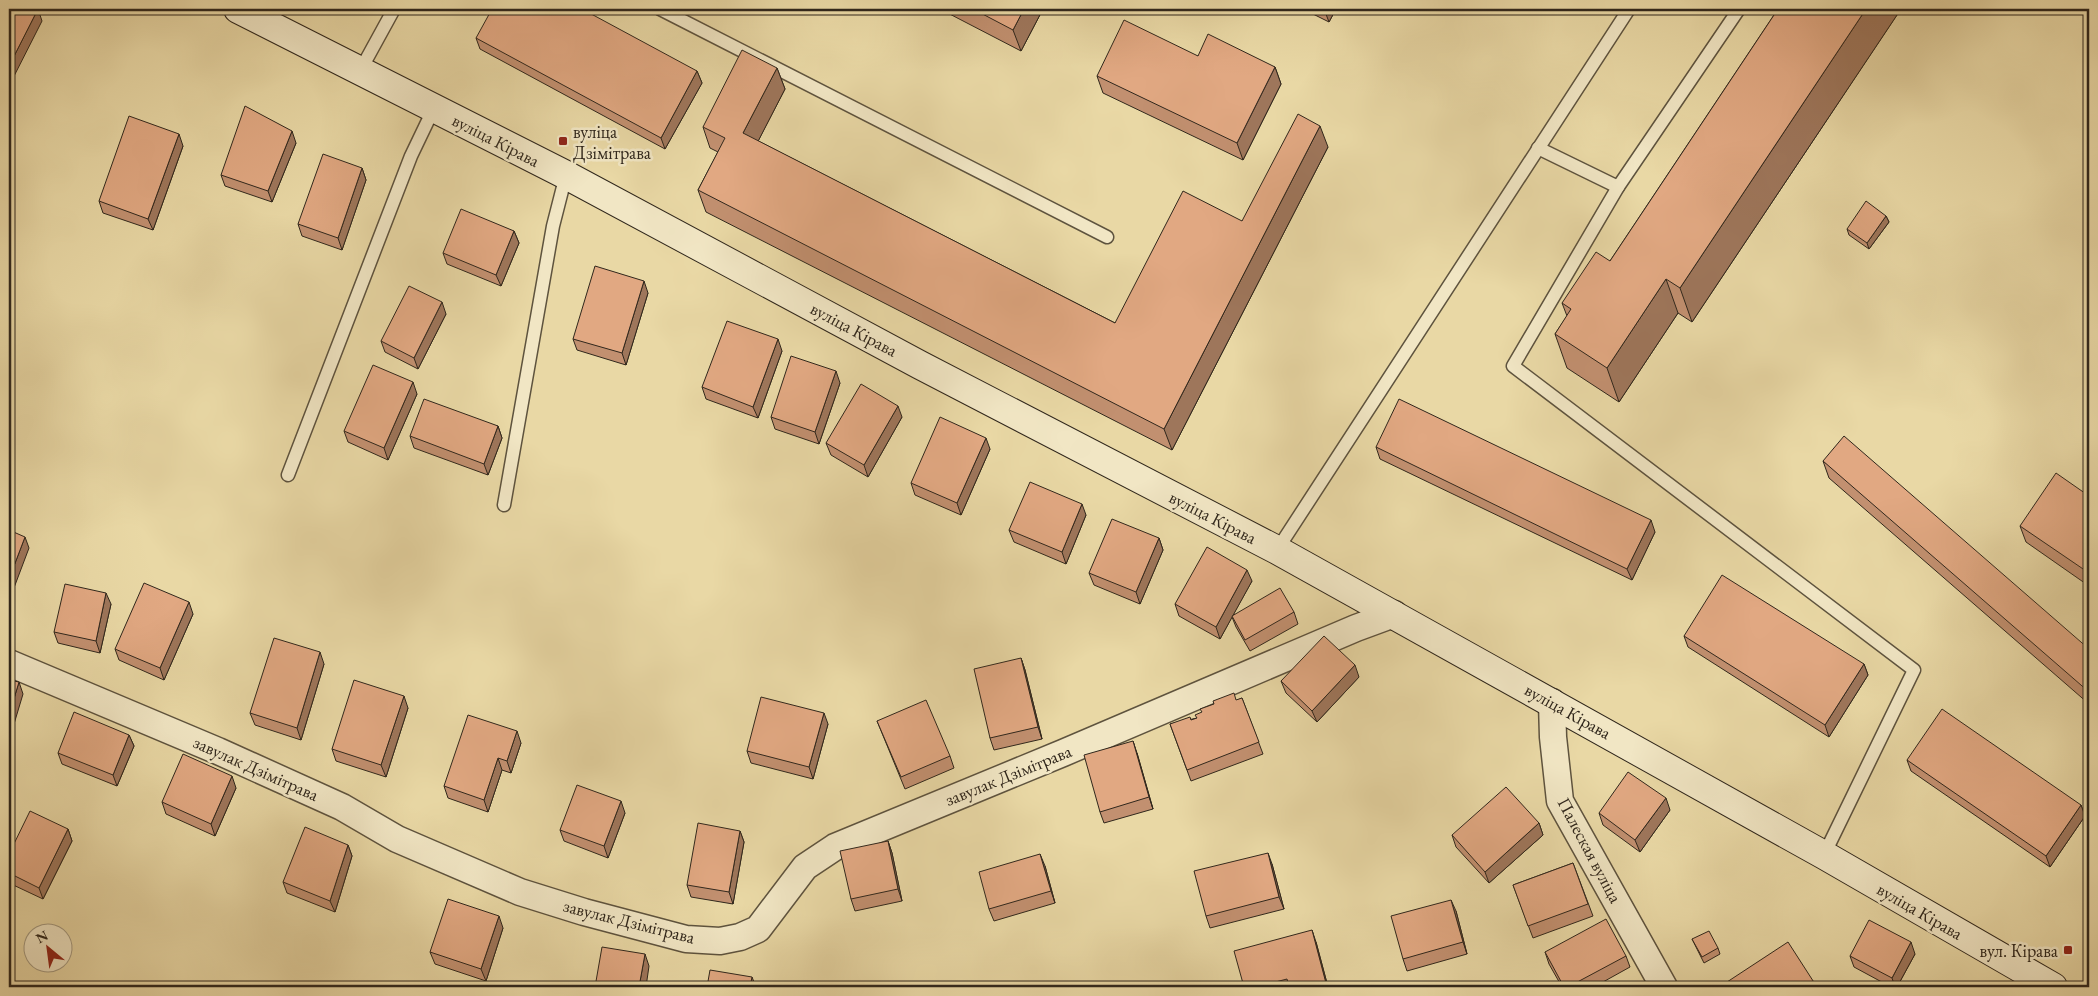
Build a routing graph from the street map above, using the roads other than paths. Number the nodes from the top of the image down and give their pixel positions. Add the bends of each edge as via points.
1 (238, 9) edge
2 (394, 9) edge
3 (660, 9) edge
4 (1629, 9) edge
5 (1739, 9) edge
6 (360, 71) junction
7 (434, 108) junction
8 (1538, 148) junction
9 (566, 175) junction
10 (1618, 187) junction
11 (1107, 237) dead end
12 (288, 475) dead end
13 (504, 505) dead end
14 (1277, 550) junction
15 (1394, 614) junction
16 (9, 663) edge
17 (1552, 702) junction
18 (1824, 855) junction
19 (1664, 987) edge
20 (2053, 987) edge

1 - 6 main road, вуліца Кірава
2 - 6 lane
3 - 11 lane
4 - 8 lane
5 - 10 lane
6 - 7 main road, вуліца Кірава
7 - 9 main road, вуліца Кірава
7 - 12 lane via 411,156
8 - 10 lane
8 - 14 lane
9 - 13 lane via 553,226
9 - 14 main road, вуліца Кірава via 920,365
10 - 18 lane via 1513,366 1914,670
14 - 15 main road, вуліца Кірава
15 - 16 street, завулак Дзімітрава via 835,847 805,867 758,929 720,941 686,939 520,892 397,839 342,806
15 - 17 main road, вуліца Кірава
17 - 18 main road, вуліца Кірава
17 - 19 street, Палеская вуліца via 1552,737 1560,801
18 - 20 main road, вуліца Кірава

